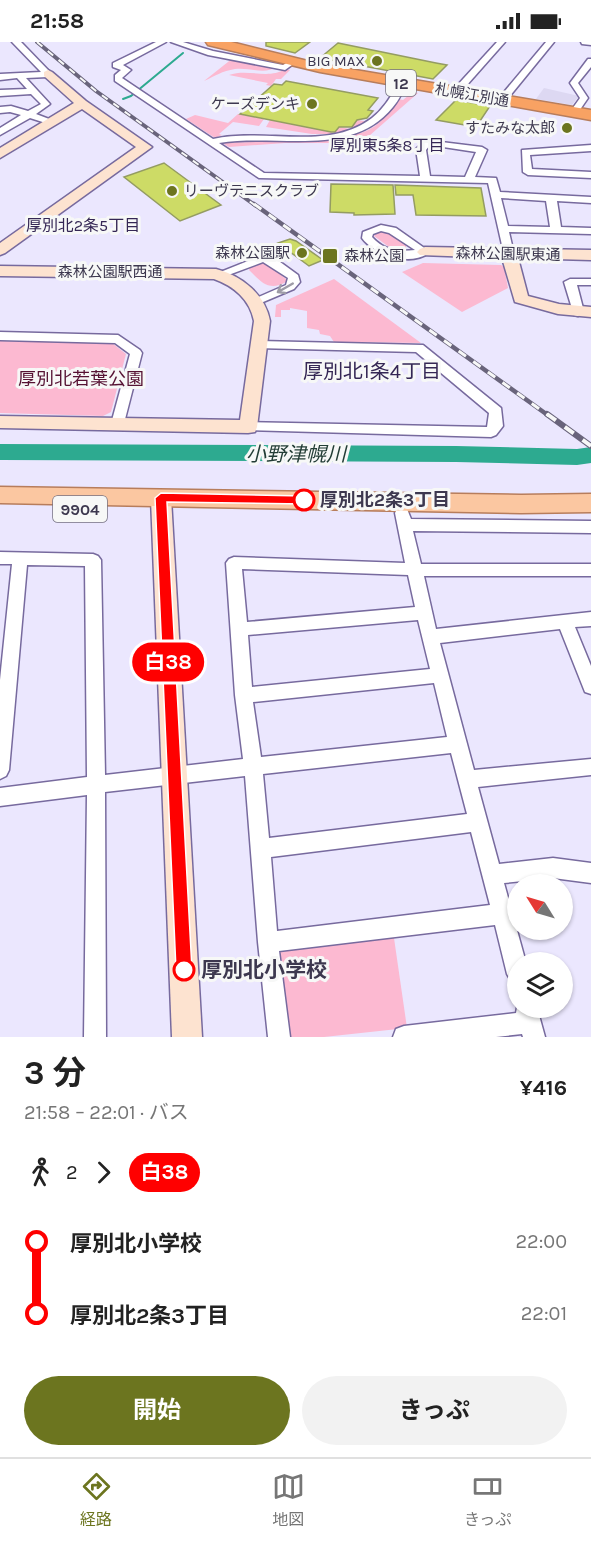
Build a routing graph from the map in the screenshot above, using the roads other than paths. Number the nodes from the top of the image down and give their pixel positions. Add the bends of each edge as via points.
1 (16, 42) edge
2 (162, 42) edge
3 (175, 42) edge
4 (213, 42) edge
5 (501, 42) edge
6 (550, 42) edge
7 (585, 42) edge
8 (591, 43) edge
9 (292, 62) junction
10 (591, 62) edge
11 (48, 74) junction
12 (19, 76) junction
13 (0, 77) edge
14 (403, 83) junction
15 (32, 91) junction
16 (456, 92) junction
17 (0, 93) edge
18 (502, 100) junction
19 (82, 104) junction
20 (0, 110) edge
21 (574, 112) junction
22 (29, 115) junction
23 (591, 115) edge
24 (52, 122) junction
25 (1, 131) edge
26 (212, 142) junction
27 (591, 148) edge
28 (0, 154) edge
29 (591, 175) edge
30 (425, 179) junction
31 (470, 180) junction
32 (496, 195) junction
33 (550, 198) junction
34 (591, 200) edge
35 (504, 229) junction
36 (556, 230) junction
37 (591, 231) edge
38 (0, 250) edge
39 (425, 252) dead end
40 (509, 254) junction
41 (591, 255) edge
42 (0, 271) edge
43 (219, 275) junction
44 (591, 282) edge
45 (256, 302) junction
46 (584, 312) edge
47 (0, 336) edge
48 (260, 345) junction
49 (0, 422) edge
50 (118, 424) junction
51 (248, 427) junction
52 (0, 495) edge
53 (591, 503) edge
54 (161, 504) junction
55 (0, 508) edge
56 (591, 514) edge
57 (403, 519) junction
58 (591, 527) edge
59 (0, 558) edge
60 (20, 558) junction
61 (414, 569) junction
62 (591, 570) edge
63 (424, 613) junction
64 (591, 619) edge
65 (565, 622) junction
66 (240, 629) junction
67 (430, 637) junction
68 (440, 675) junction
69 (591, 687) edge
70 (244, 695) junction
71 (2, 720) edge
72 (458, 744) junction
73 (254, 766) junction
74 (591, 767) edge
75 (0, 770) edge
76 (174, 775) junction
77 (467, 778) junction
78 (96, 785) junction
79 (0, 797) edge
80 (478, 822) junction
81 (260, 849) junction
82 (591, 873) edge
83 (492, 874) junction
84 (502, 914) junction
85 (268, 942) junction
86 (512, 952) edge
87 (530, 1022) edge
88 (95, 1037) edge
89 (187, 1037) edge
90 (279, 1037) edge
91 (405, 1037) edge

1 - 11 street
2 - 26 street via 116,65 133,73 125,83 136,92
3 - 9 street via 285,68
4 - 9 highway, 札幌江別通 / 12
5 - 16 street
6 - 18 street
7 - 8 street
9 - 14 highway, 札幌江別通 / 12
10 - 21 street via 574,83 584,98
11 - 12 street
11 - 19 street
12 - 13 street
12 - 15 street
14 - 16 highway, 札幌江別通 / 12
14 - 26 street via 376,120 359,131
15 - 17 street
15 - 22 street via 46,104
16 - 18 highway, 札幌江別通 / 12
18 - 21 highway, 札幌江別通 / 12
19 - 24 street
19 - 38 street via 145,147
20 - 22 street
21 - 23 highway, 札幌江別通 / 12
22 - 24 street
22 - 25 street
24 - 28 street
26 - 30 street via 266,177
27 - 29 street via 525,152 528,172
30 - 31 street
30 - 31 street via 421,148 428,142 482,150
31 - 32 street via 492,180
32 - 33 street
32 - 35 street
33 - 34 street
33 - 36 street
35 - 36 street
35 - 40 street
36 - 37 street
39 - 40 street, 森林公園駅東通
40 - 41 street, 森林公園駅東通
40 - 46 street via 521,299
42 - 43 street, 森林公園駅西通
43 - 45 street via 231,280
43 -> 45 street via 263,258 295,279 290,287
44 - 46 street via 570,282
45 - 48 street via 262,315
47 - 50 street via 118,339 136,353
48 - 51 street
48 - 51 street via 419,348 496,411 496,426 491,432
49 - 50 street
50 - 51 street
52 - 54 main road, 9904
53 - 54 main road, 9904
54 - 55 main road, 9904
54 - 57 main road, 9904
54 - 76 street
56 - 57 main road, 9904
57 - 58 street
57 - 61 street
59 - 60 street
60 - 71 street
60 - 78 street via 93,560
61 - 62 street
61 - 63 street
61 - 66 street via 234,563
63 - 66 street
63 - 67 street
64 - 65 street
65 - 67 street
65 - 69 street
66 - 70 street
67 - 68 street
68 - 70 street
68 - 72 street
70 - 73 street
71 - 75 street
72 - 73 street
72 - 77 street
73 - 76 street
73 - 81 street
74 - 77 street
76 - 78 street
76 - 89 street
77 - 80 street
78 - 79 street
78 - 88 street
80 - 81 street
80 - 83 street
81 - 85 street
82 - 83 street via 554,868
83 - 84 street
84 - 85 street
84 - 86 street
85 - 90 street
87 - 91 street

